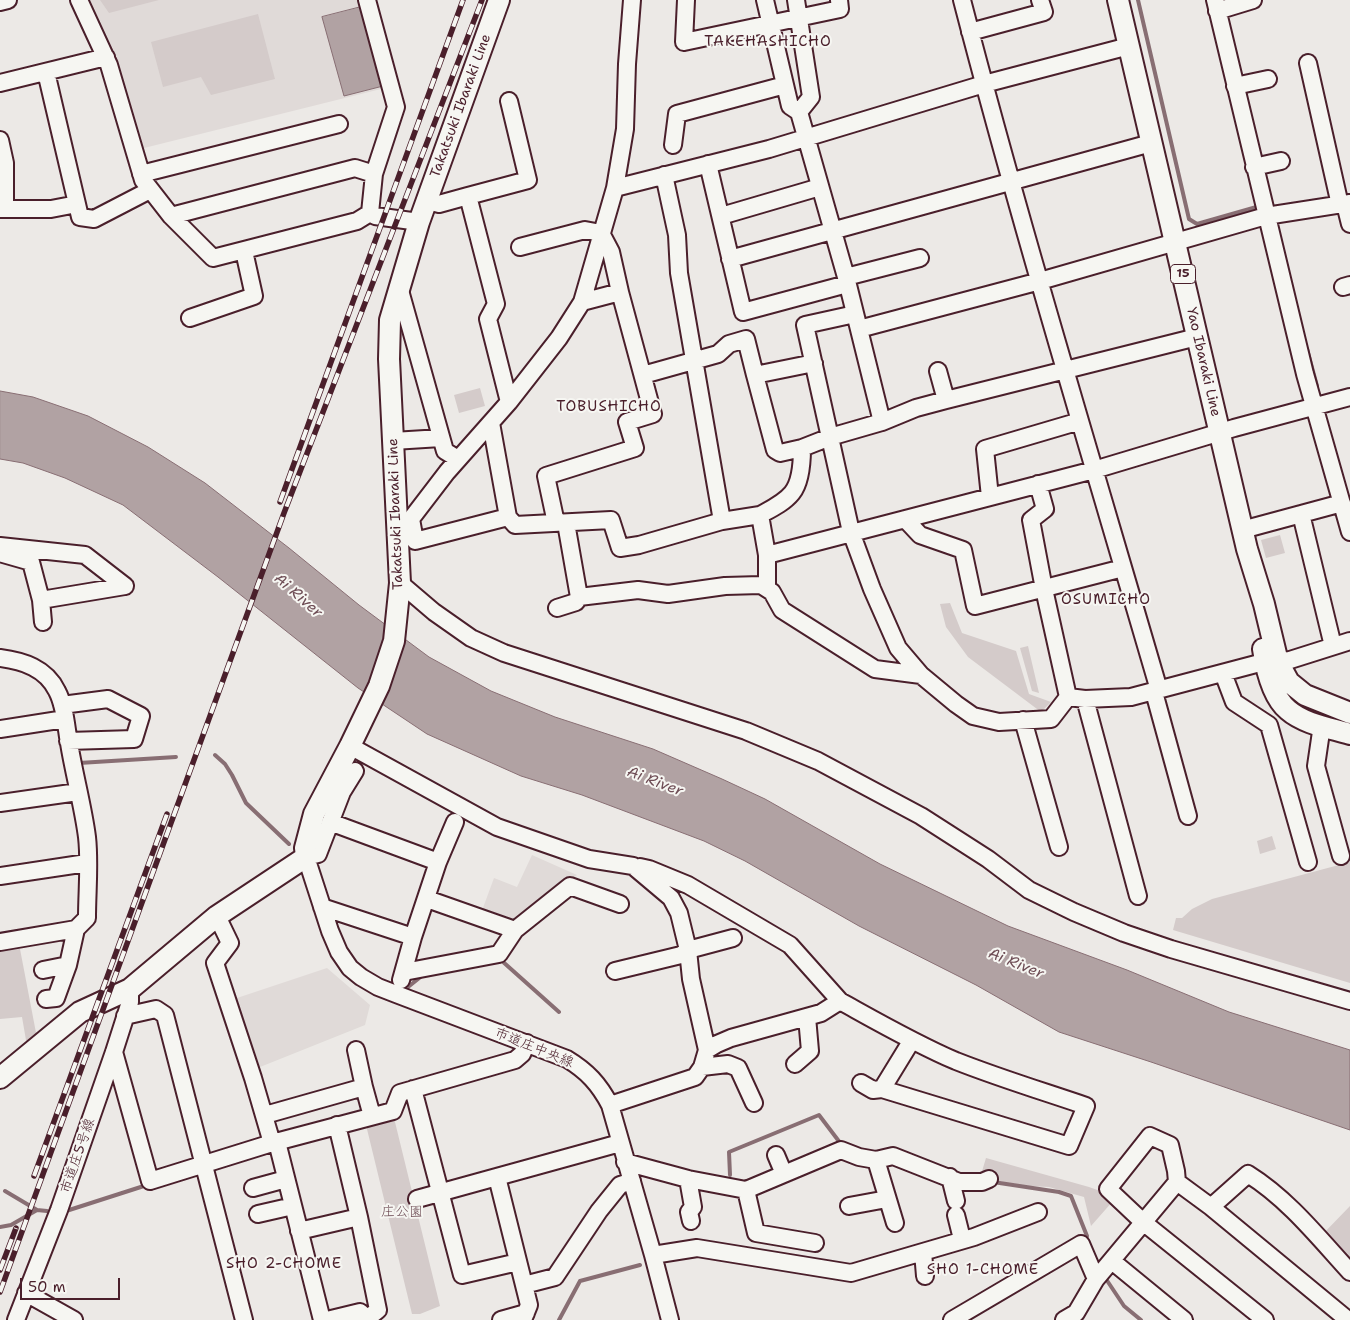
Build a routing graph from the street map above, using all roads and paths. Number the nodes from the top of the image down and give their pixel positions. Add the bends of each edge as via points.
1 (8, 0) edge
2 (79, 0) edge
3 (367, 0) edge
4 (500, 0) edge
5 (632, 0) edge
6 (686, 0) edge
7 (765, 0) edge
8 (796, 0) edge
9 (839, 0) edge
10 (962, 0) edge
11 (1040, 0) edge
12 (1118, 0) edge
13 (1253, 0) edge
14 (0, 2) edge
15 (1220, 7) edge
16 (799, 18) junction
17 (770, 24) junction
18 (970, 32) junction
19 (1129, 46) junction
20 (106, 57) junction
21 (1308, 63) dead end
22 (46, 72) junction
23 (1268, 79) dead end
24 (0, 83) edge
25 (984, 84) junction
26 (785, 85) junction
27 (1239, 85) junction
28 (509, 101) dead end
29 (799, 112) junction
30 (339, 124) dead end
31 (806, 137) junction
32 (0, 140) edge
33 (1151, 143) junction
34 (673, 145) dead end
35 (1281, 161) dead end
36 (708, 164) junction
37 (1259, 166) junction
38 (141, 174) junction
39 (374, 174) junction
40 (664, 175) junction
41 (1011, 181) junction
42 (820, 187) junction
43 (615, 188) junction
44 (150, 190) junction
45 (468, 196) junction
46 (427, 201) junction
47 (77, 204) junction
48 (1345, 204) edge
49 (3, 209) edge
50 (1268, 212) junction
51 (370, 213) junction
52 (171, 216) junction
53 (721, 216) junction
54 (419, 222) junction
55 (1350, 224) edge
56 (833, 231) junction
57 (601, 233) junction
58 (1175, 244) junction
59 (520, 247) dead end
60 (244, 251) junction
61 (920, 258) dead end
62 (730, 260) junction
63 (847, 281) junction
64 (1040, 281) junction
65 (399, 287) junction
66 (620, 292) junction
67 (582, 302) junction
68 (190, 318) dead end
69 (857, 321) junction
70 (1197, 337) junction
71 (695, 360) junction
72 (814, 363) junction
73 (1065, 369) junction
74 (938, 371) dead end
75 (755, 375) junction
76 (643, 376) junction
77 (1350, 397) edge
78 (946, 400) junction
79 (509, 402) junction
80 (1314, 407) junction
81 (1080, 421) junction
82 (491, 422) junction
83 (882, 422) junction
84 (1220, 432) junction
85 (830, 437) junction
86 (441, 438) junction
87 (393, 441) junction
88 (802, 448) junction
89 (458, 459) junction
90 (1094, 470) junction
91 (1038, 484) junction
92 (990, 497) junction
93 (1342, 503) junction
94 (1301, 514) junction
95 (760, 515) junction
96 (508, 517) junction
97 (905, 519) junction
98 (722, 521) junction
99 (561, 523) junction
100 (851, 532) junction
101 (1350, 532) edge
102 (1245, 539) junction
103 (0, 546) edge
104 (0, 553) edge
105 (767, 555) junction
106 (1123, 568) junction
107 (400, 584) junction
108 (767, 587) junction
109 (1044, 589) junction
110 (579, 597) junction
111 (41, 600) junction
112 (557, 608) dead end
113 (43, 622) dead end
114 (1350, 640) edge
115 (1333, 646) junction
116 (0, 658) edge
117 (1272, 662) junction
118 (1223, 673) junction
119 (921, 676) junction
120 (1157, 691) junction
121 (1068, 697) junction
122 (1086, 699) junction
123 (63, 712) junction
124 (1350, 713) edge
125 (1023, 720) junction
126 (1322, 725) junction
127 (0, 729) edge
128 (1350, 734) edge
129 (68, 741) junction
130 (350, 746) junction
131 (355, 772) dead end
132 (78, 792) junction
133 (0, 803) edge
134 (1188, 816) dead end
135 (330, 822) junction
136 (455, 822) dead end
137 (1059, 846) dead end
138 (1341, 856) dead end
139 (306, 857) junction
140 (87, 862) junction
141 (438, 862) junction
142 (1308, 862) dead end
143 (633, 866) junction
144 (0, 876) edge
145 (1138, 896) dead end
146 (427, 899) junction
147 (620, 904) dead end
148 (322, 906) junction
149 (217, 916) junction
150 (76, 929) junction
151 (515, 930) junction
152 (413, 937) junction
153 (733, 938) dead end
154 (0, 942) edge
155 (688, 950) junction
156 (68, 965) junction
157 (43, 970) dead end
158 (615, 971) dead end
159 (404, 972) junction
160 (130, 989) junction
161 (395, 996) junction
162 (46, 999) dead end
163 (840, 1001) junction
164 (1350, 1001) edge
165 (125, 1016) junction
166 (807, 1017) junction
167 (912, 1040) junction
168 (527, 1043) junction
169 (356, 1050) dead end
170 (708, 1050) junction
171 (114, 1052) junction
172 (795, 1064) dead end
173 (702, 1067) junction
174 (0, 1078) edge
175 (860, 1083) dead end
176 (364, 1087) junction
177 (882, 1089) junction
178 (413, 1090) junction
179 (754, 1102) dead end
180 (610, 1105) junction
181 (265, 1115) junction
182 (372, 1116) junction
183 (337, 1125) junction
184 (274, 1142) junction
185 (620, 1143) junction
186 (776, 1155) dead end
187 (876, 1160) junction
188 (625, 1162) junction
189 (204, 1163) junction
190 (784, 1174) junction
191 (497, 1177) junction
192 (950, 1178) junction
193 (286, 1179) junction
194 (688, 1179) junction
195 (632, 1181) junction
196 (986, 1181) dead end
197 (1177, 1182) junction
198 (253, 1188) dead end
199 (746, 1190) junction
200 (441, 1192) junction
201 (887, 1198) junction
202 (418, 1199) dead end
203 (293, 1206) junction
204 (849, 1206) dead end
205 (1211, 1207) junction
206 (1038, 1212) dead end
207 (258, 1214) dead end
208 (359, 1218) junction
209 (691, 1221) dead end
210 (1143, 1222) junction
211 (895, 1223) dead end
212 (299, 1231) junction
213 (962, 1239) junction
214 (815, 1243) dead end
215 (923, 1252) junction
216 (653, 1254) junction
217 (1112, 1261) junction
218 (518, 1262) junction
219 (1350, 1272) edge
220 (925, 1276) dead end
221 (1096, 1279) junction
222 (524, 1285) junction
223 (26, 1292) junction
224 (524, 1317) edge
225 (369, 1319) edge
226 (16, 1320) edge
227 (74, 1320) edge
228 (244, 1320) edge
229 (322, 1320) edge
230 (327, 1320) edge
231 (501, 1320) edge
232 (670, 1320) edge
233 (952, 1320) edge
234 (1064, 1320) edge
235 (1184, 1320) edge
236 (1265, 1320) edge
237 (1348, 1320) edge

1 - 14 street
2 - 20 street
3 - 39 street via 396,106
4 - 46 main road, Takatsuki Ibaraki Line
5 - 43 street via 625,129
6 - 17 street via 684,42
7 - 17 street
8 - 16 street
9 - 16 street via 840,9
10 - 18 street
11 - 18 street via 1044,12
12 - 19 main road, Yao Ibaraki Line / 15
13 - 15 street
15 - 27 street
16 - 17 street
16 - 29 street via 811,97
17 - 26 street
18 - 25 street
19 - 25 street
19 - 33 main road, Yao Ibaraki Line / 15
20 - 22 street
20 - 38 street
21 - 48 street
22 - 24 street
22 - 47 street
23 - 27 street
25 - 31 street
25 - 41 street
26 - 29 street via 790,106
26 - 34 street via 677,114
27 - 37 street via 1254,135
28 - 45 street via 528,180
29 - 31 street
30 - 38 street
31 - 36 street
31 - 42 street
32 - 49 street via 5,163
33 - 41 street
33 - 58 main road, Yao Ibaraki Line / 15
35 - 37 street
36 - 40 street
36 - 53 street
37 - 50 street
38 - 44 street
39 - 51 street
39 - 52 street via 355,168
40 - 43 street
40 - 71 street via 677,235 679,273
41 - 56 street
41 - 64 street
42 - 53 street
42 - 56 street
43 - 57 street
44 - 47 street via 94,219 80,217
44 - 52 street
45 - 46 street via 438,204
45 - 79 street via 496,304 488,319
46 - 54 main road, Takatsuki Ibaraki Line
47 - 49 street via 51,209
48 - 50 street
48 - 55 street
50 - 58 street
50 - 80 street
51 - 54 street
51 - 60 street via 357,221
52 - 60 street via 213,258
53 - 62 street
54 - 65 main road, Takatsuki Ibaraki Line
56 - 62 street
56 - 63 street
57 - 59 street via 585,230
57 - 66 street via 611,252
57 - 67 street
58 - 64 street
58 - 70 main road, Yao Ibaraki Line / 15
60 - 68 street via 254,296
61 - 63 street
62 - 63 street via 743,312
63 - 69 street
64 - 69 street
64 - 73 street
65 - 86 street
65 - 87 main road, Takatsuki Ibaraki Line via 390,320
66 - 67 street
66 - 76 street
67 - 79 street via 560,338
69 - 72 street via 805,325
69 - 83 street
70 - 73 street
70 - 84 main road, Yao Ibaraki Line / 15
71 - 75 street via 718,354 729,344 746,339
71 - 76 street
71 - 98 street
72 - 75 street
72 - 85 street
73 - 78 street
73 - 81 street
74 - 78 street
75 - 88 street via 775,450 780,453
76 - 99 street via 653,414 626,422 635,448 546,476
77 - 80 street
78 - 83 street
79 - 82 street
80 - 84 street
80 - 93 street
81 - 90 street
81 - 92 street via 985,449
82 - 89 street
82 - 96 street
83 - 85 street
84 - 90 street
84 - 102 main road, Yao Ibaraki Line / 15
85 - 88 street
85 - 100 street
86 - 87 street
86 - 89 street via 445,451
87 - 107 main road, Takatsuki Ibaraki Line
88 - 95 street via 793,492
89 - 96 street via 411,519 415,541
90 - 91 street
90 - 106 street
91 - 92 street
91 - 109 street via 1045,509 1031,520
92 - 97 street
93 - 94 street
93 - 101 street
94 - 102 street
94 - 115 street
95 - 98 street
95 - 105 street
96 - 99 street via 515,525
97 - 100 street
97 - 109 street via 920,535 963,550 975,606
98 - 99 street via 620,548 611,520
99 - 110 street
100 - 105 street
100 - 119 street via 898,648
102 - 117 main road, Yao Ibaraki Line / 15 via 1254,604
103 - 111 street via 85,555 125,586
104 - 111 street via 31,562
105 - 108 street
106 - 109 street
106 - 120 street
107 - 130 main road, Takatsuki Ibaraki Line via 394,641 379,686
107 - 164 street via 471,638 504,653 746,731 818,761 921,816 1029,890 1074,912 1171,949
108 - 110 street via 744,584 668,594 638,590
108 - 119 street via 782,610 875,669
109 - 121 street
110 - 112 street via 576,602
111 - 113 street
114 - 115 street
115 - 117 street
116 - 123 street via 36,667 57,691
117 - 118 street
117 - 124 main road, Yao Ibaraki Line / 15 via 1305,695
117 - 126 main road, Yao Ibaraki Line / 15 via 1276,696 1287,710 1301,719
118 - 120 street
118 - 142 street via 1234,702 1269,725
119 - 125 street via 973,716 999,722
120 - 122 street via 1131,697
120 - 134 street
121 - 122 street
121 - 125 street via 1050,719
122 - 145 street
123 - 127 street
123 - 129 street
123 - 129 street via 108,699 141,716 134,739
125 - 137 street
126 - 128 main road, Yao Ibaraki Line / 15
126 - 138 street via 1316,766
129 - 132 street
130 - 139 main road, Takatsuki Ibaraki Line via 314,814 305,848
130 - 143 street via 497,827 589,859
131 - 135 street via 342,792
132 - 133 street
132 - 140 street via 87,838
135 - 139 street via 318,854
135 - 141 street
136 - 141 street
139 - 148 street, 市道庄中央線
139 - 149 main road
140 - 144 street
140 - 150 street via 87,918
141 - 146 street
143 - 155 street via 671,898 679,913
143 - 163 street via 649,869 688,886 790,945
146 - 151 street
146 - 152 street
147 - 151 street via 570,886
148 - 152 street
148 - 161 street, 市道庄中央線 via 339,952 350,968
149 - 160 main road
149 - 181 street via 230,943 215,963
150 - 154 street
150 - 156 street
151 - 159 street via 499,954
152 - 159 street
153 - 155 street
155 - 158 street via 681,955
155 - 170 street via 691,978
156 - 157 street
156 - 162 street via 56,998
159 - 161 street
160 - 165 street, 市道庄5号線
160 - 174 main road via 80,1012
161 - 168 street, 市道庄中央線
163 - 166 street via 821,1013
163 - 167 street
165 - 171 street, 市道庄5号線
165 - 189 street via 156,1009 165,1014
166 - 170 street via 731,1038
166 - 172 street via 810,1051
167 - 177 street
167 - 177 street via 954,1060 1086,1106 1069,1146
168 - 178 street via 515,1060
168 - 180 street, 市道庄中央線 via 582,1067
169 - 176 street
170 - 173 street
171 - 189 street via 150,1181
171 - 223 street, 市道庄5号線 via 59,1210
173 - 179 street via 728,1064 738,1068
173 - 180 street via 695,1077
175 - 177 street via 873,1090
176 - 181 street
176 - 182 street
178 - 182 street via 400,1093 394,1111
178 - 200 street
180 - 185 street, 市道庄中央線
181 - 184 street
182 - 183 street
183 - 184 street
183 - 208 street
184 - 189 street
184 - 193 street
185 - 188 street, 市道庄中央線
185 - 191 street
186 - 190 street
187 - 190 street via 841,1150
187 - 192 street via 893,1156
187 - 201 street
188 - 194 street
188 - 195 street, 市道庄中央線
189 - 228 street
190 - 199 street
191 - 200 street
191 - 218 street
192 - 196 street via 959,1182
192 - 213 street
193 - 198 street
193 - 203 street
194 - 199 street
194 - 209 street via 693,1207 689,1212
195 - 216 street, 市道庄中央線
195 - 222 street via 620,1185 599,1211 555,1277
197 - 205 street
197 - 210 street
197 - 210 street via 1170,1145 1150,1136 1108,1189
199 - 214 street via 756,1233
200 - 202 street
200 - 218 street via 462,1275
201 - 204 street
201 - 211 street
203 - 207 street
203 - 212 street
205 - 219 street via 1248,1174 1291,1208
205 - 237 street
206 - 213 street
208 - 212 street
208 - 225 street via 378,1310
210 - 217 street
210 - 236 street
212 - 229 street
213 - 215 street
215 - 216 street via 851,1273 697,1248
215 - 220 street
216 - 232 street, 市道庄中央線
217 - 221 street
217 - 235 street
218 - 222 street
221 - 233 street via 1081,1244
221 - 234 street via 1076,1313
222 - 224 street via 529,1305
223 - 226 street, 市道庄5号線
223 - 227 street
224 - 231 street
225 - 230 street via 360,1312

